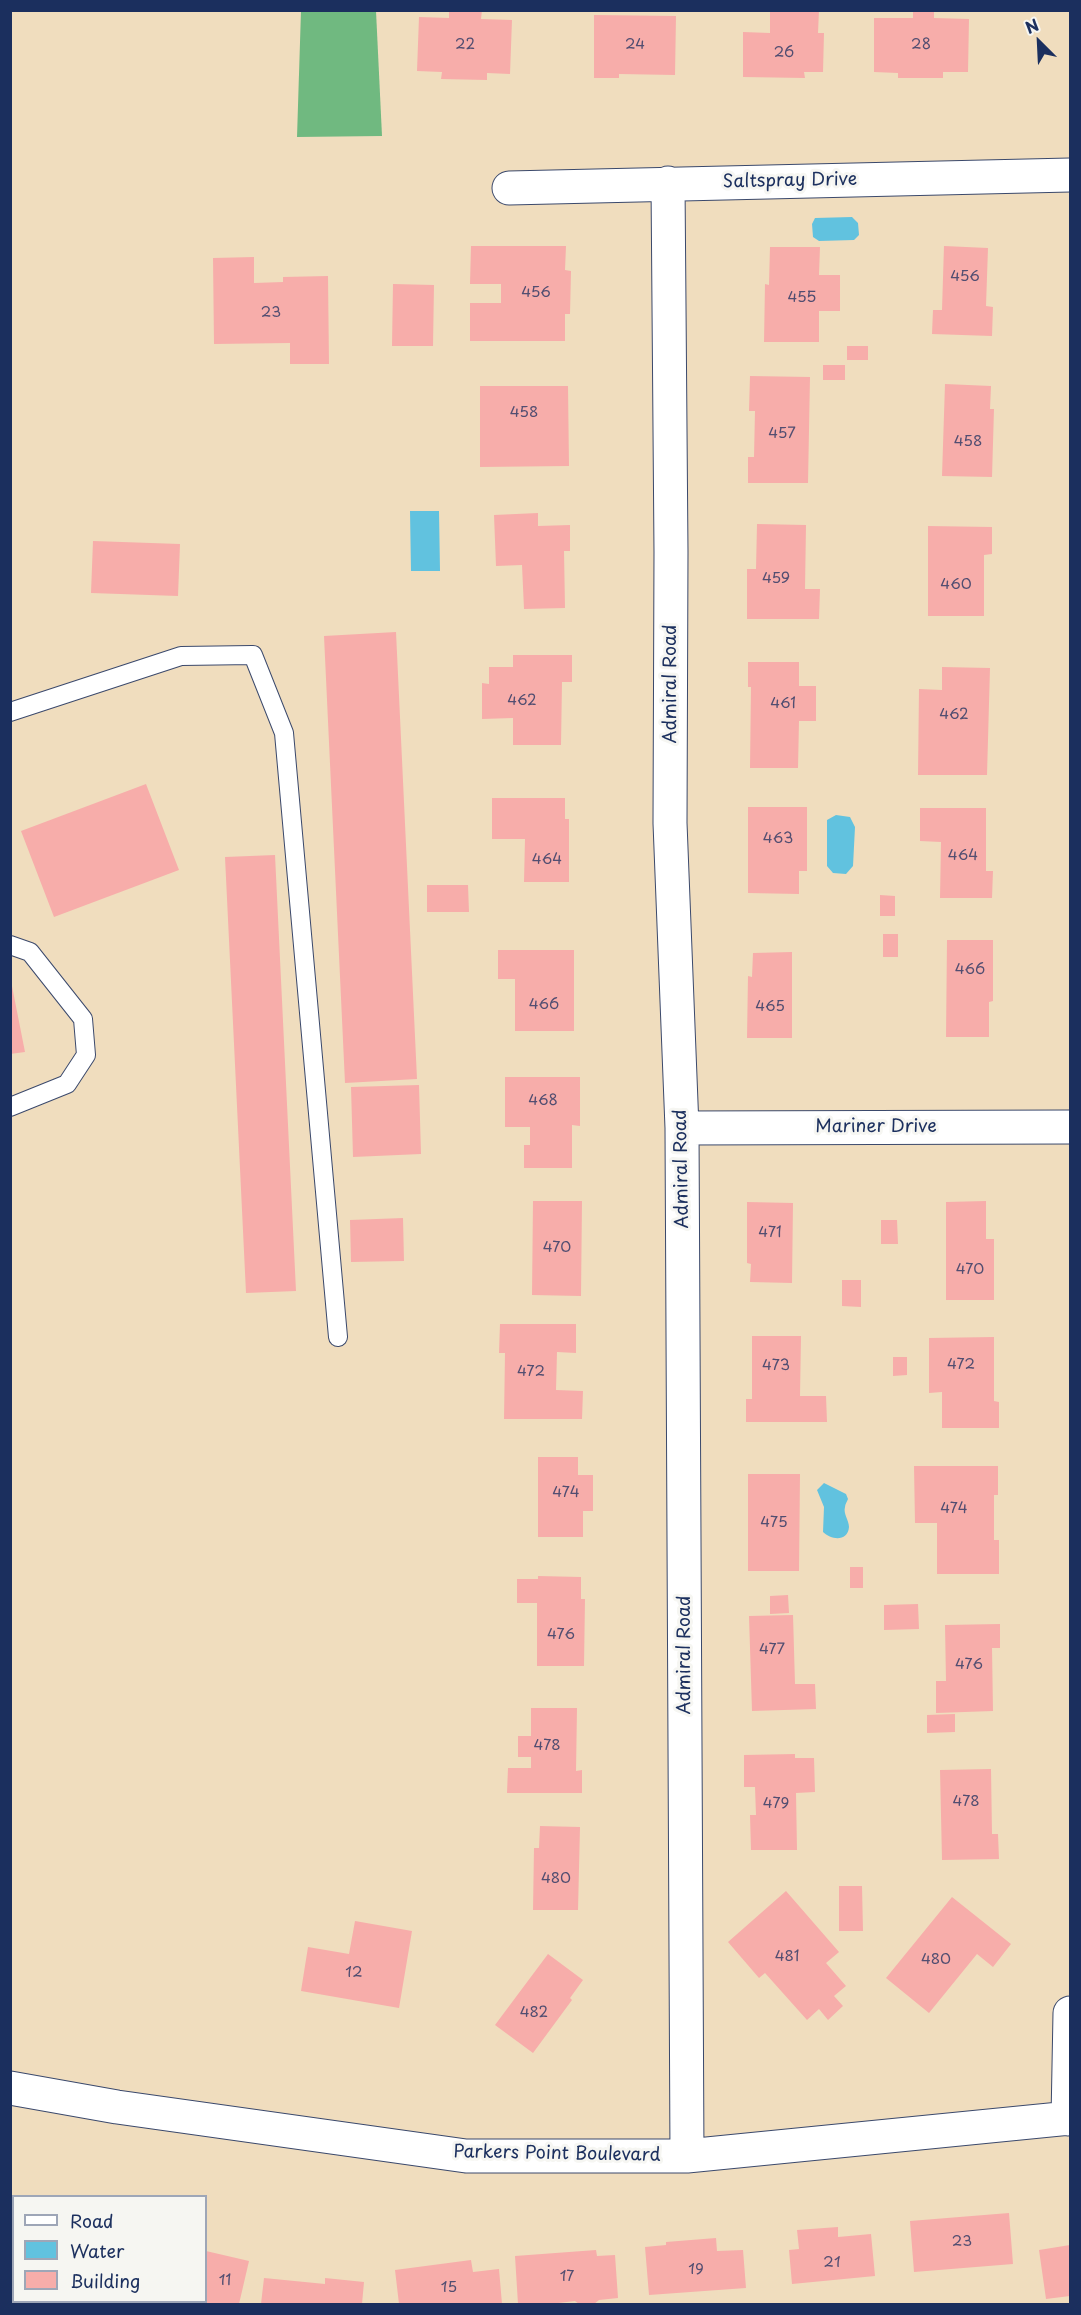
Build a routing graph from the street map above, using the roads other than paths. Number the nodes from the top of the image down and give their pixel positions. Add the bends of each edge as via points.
1 (1071, 175) edge
2 (668, 183) junction
3 (509, 188) dead end
4 (10, 712) edge
5 (10, 945) edge
6 (10, 1107) edge
7 (1071, 1127) edge
8 (682, 1128) junction
9 (338, 1337) dead end
10 (1071, 2013) edge
11 (10, 2088) edge
12 (1069, 2119) edge
13 (687, 2156) junction

1 - 2 street, Saltspray Drive
2 - 3 street, Saltspray Drive
2 - 8 street, Admiral Road via 670,823
4 - 9 lane via 181,656 253,655 284,733
5 - 6 lane via 30,952 83,1019 86,1055 67,1084
7 - 8 street, Mariner Drive
8 - 13 street, Admiral Road
10 - 12 street
11 - 13 street, Parkers Point Boulevard via 117,2107 466,2156
12 - 13 street, Parkers Point Boulevard

